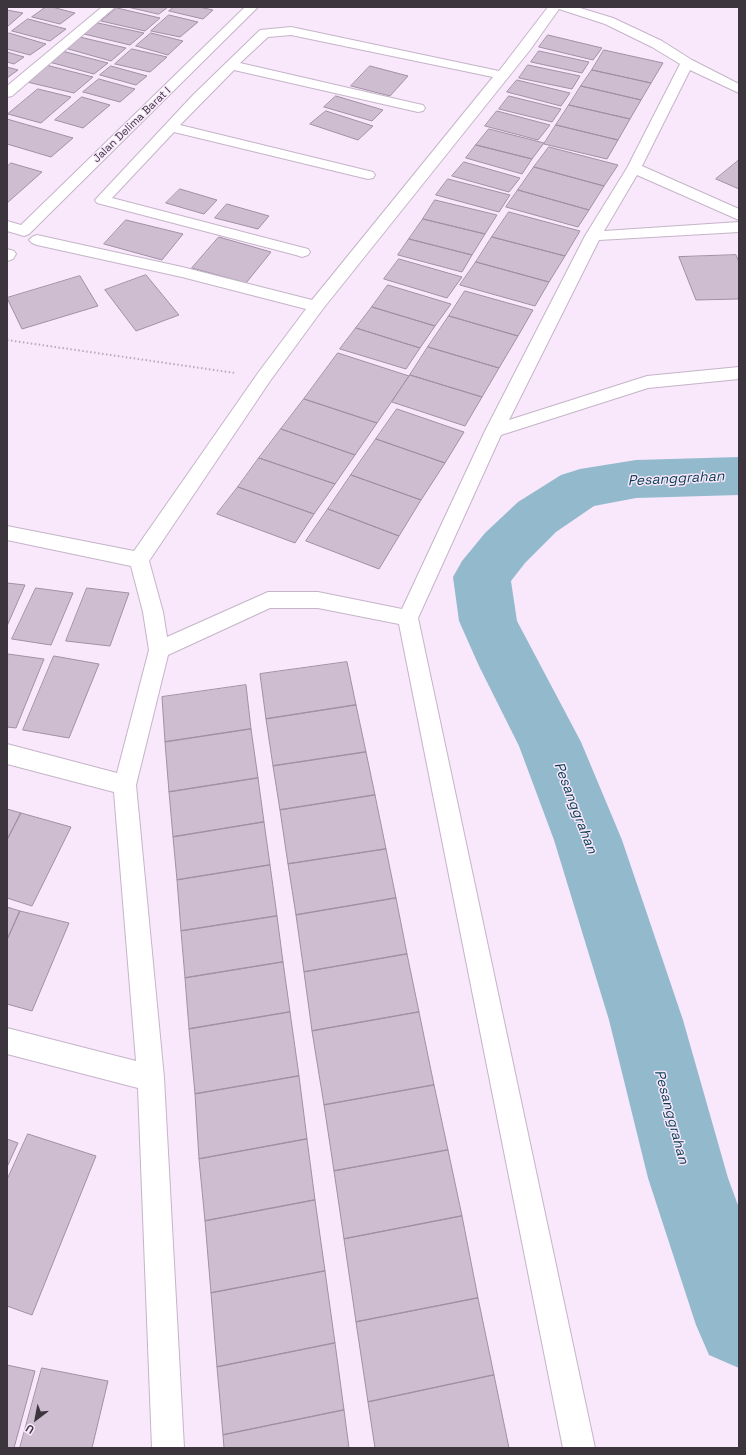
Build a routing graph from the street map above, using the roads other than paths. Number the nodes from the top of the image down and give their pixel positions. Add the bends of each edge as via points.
1 (109, 7) edge
2 (252, 7) edge
3 (554, 7) edge
4 (564, 7) edge
5 (687, 63) junction
6 (230, 65) junction
7 (501, 75) junction
8 (739, 89) edge
9 (7, 93) edge
10 (418, 108) dead end
11 (171, 127) junction
12 (634, 168) junction
13 (368, 174) dead end
14 (739, 215) edge
15 (7, 226) edge
16 (739, 227) edge
17 (592, 236) junction
18 (37, 240) dead end
19 (302, 252) dead end
20 (316, 306) junction
21 (739, 373) edge
22 (494, 431) junction
23 (7, 534) edge
24 (139, 560) junction
25 (408, 618) junction
26 (159, 650) junction
27 (7, 754) edge
28 (126, 785) junction
29 (7, 1041) edge
30 (151, 1078) junction
31 (168, 1448) edge
32 (579, 1448) edge

1 - 9 street
2 - 15 street, Jalan Delima Barat I via 24,231
3 - 7 street
4 - 5 street via 609,21 657,44
5 - 8 street
5 - 12 street
6 - 7 street via 264,33 291,31
6 - 10 street
6 - 11 street
7 - 20 street
11 - 13 street
11 - 19 street via 102,200
12 - 14 street
12 - 17 street
16 - 17 street
17 - 22 street
18 - 20 street via 182,272
20 - 24 street via 264,377
21 - 22 street via 647,382
22 - 25 street
23 - 24 street
24 - 26 street via 153,612
25 - 26 street via 318,600 268,600
25 - 32 street
26 - 28 street
27 - 28 street
28 - 30 street
29 - 30 street
30 - 31 street

